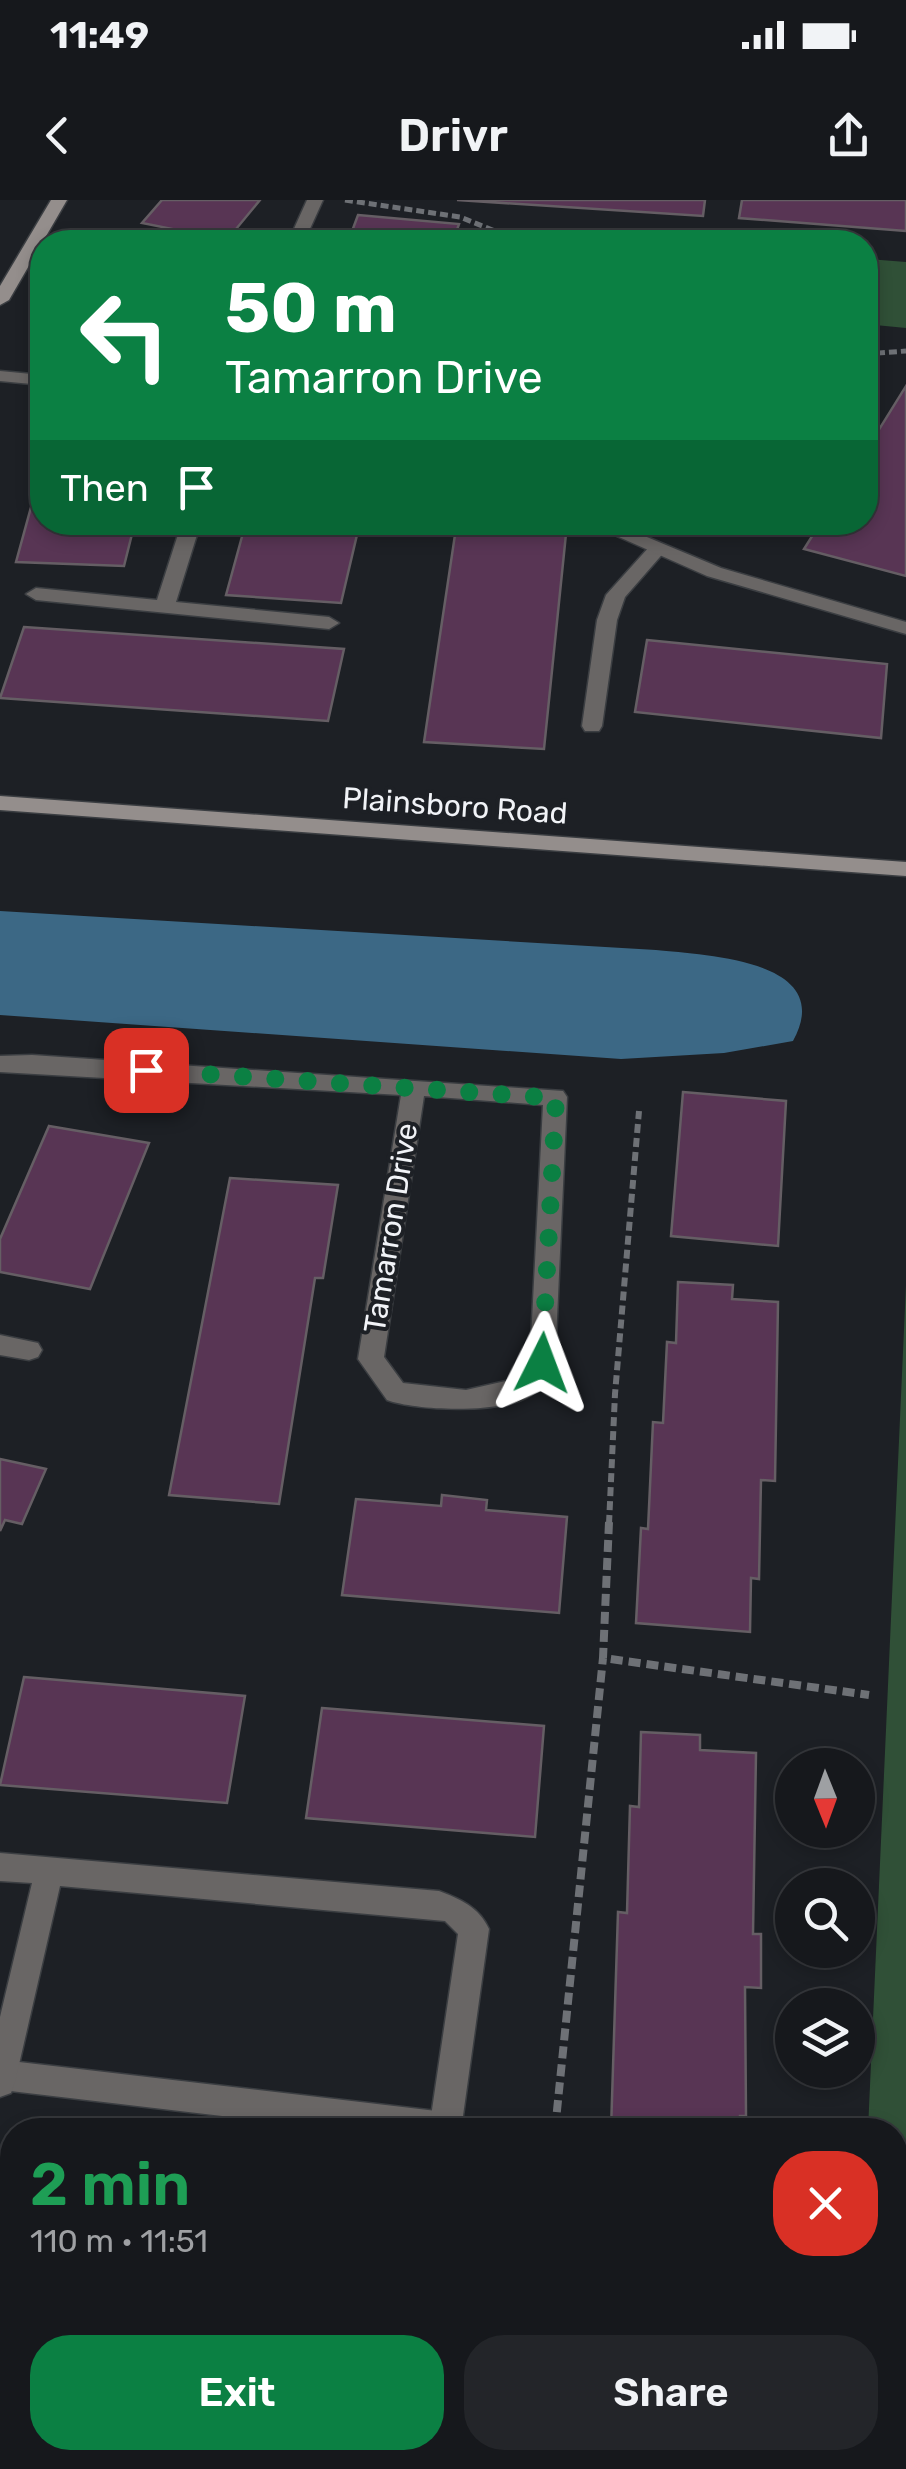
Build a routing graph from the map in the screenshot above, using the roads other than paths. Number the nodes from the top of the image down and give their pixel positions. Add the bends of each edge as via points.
1 (59, 200) edge
2 (315, 200) edge
3 (41, 230) edge
4 (301, 230) edge
5 (30, 249) edge
6 (0, 300) edge
7 (0, 376) edge
8 (30, 379) edge
9 (188, 535) edge
10 (623, 535) edge
11 (657, 550) junction
12 (36, 594) dead end
13 (166, 606) junction
14 (329, 623) dead end
15 (906, 628) edge
16 (592, 726) dead end
17 (0, 803) edge
18 (906, 869) edge
19 (0, 1064) edge
20 (414, 1086) junction
21 (0, 1345) edge
22 (29, 1350) dead end
23 (0, 1868) edge
24 (49, 1872) junction
25 (1, 2079) edge
26 (347, 2118) edge
27 (447, 2118) edge

1 - 3 street
2 - 4 street
5 - 6 street
7 - 8 street
9 - 13 street
10 - 11 street
11 - 15 street via 780,594
11 - 16 street via 616,595
12 - 13 street
13 - 14 street
17 - 18 street, Plainsboro Road
19 - 20 street, Tamarron Drive
20 - 20 street, Tamarron Drive via 556,1098 542,1363 522,1388 466,1400 396,1394 370,1360
21 - 22 street
23 - 24 street
24 - 25 street
24 - 27 street via 455,1911 474,1930
25 - 26 street

